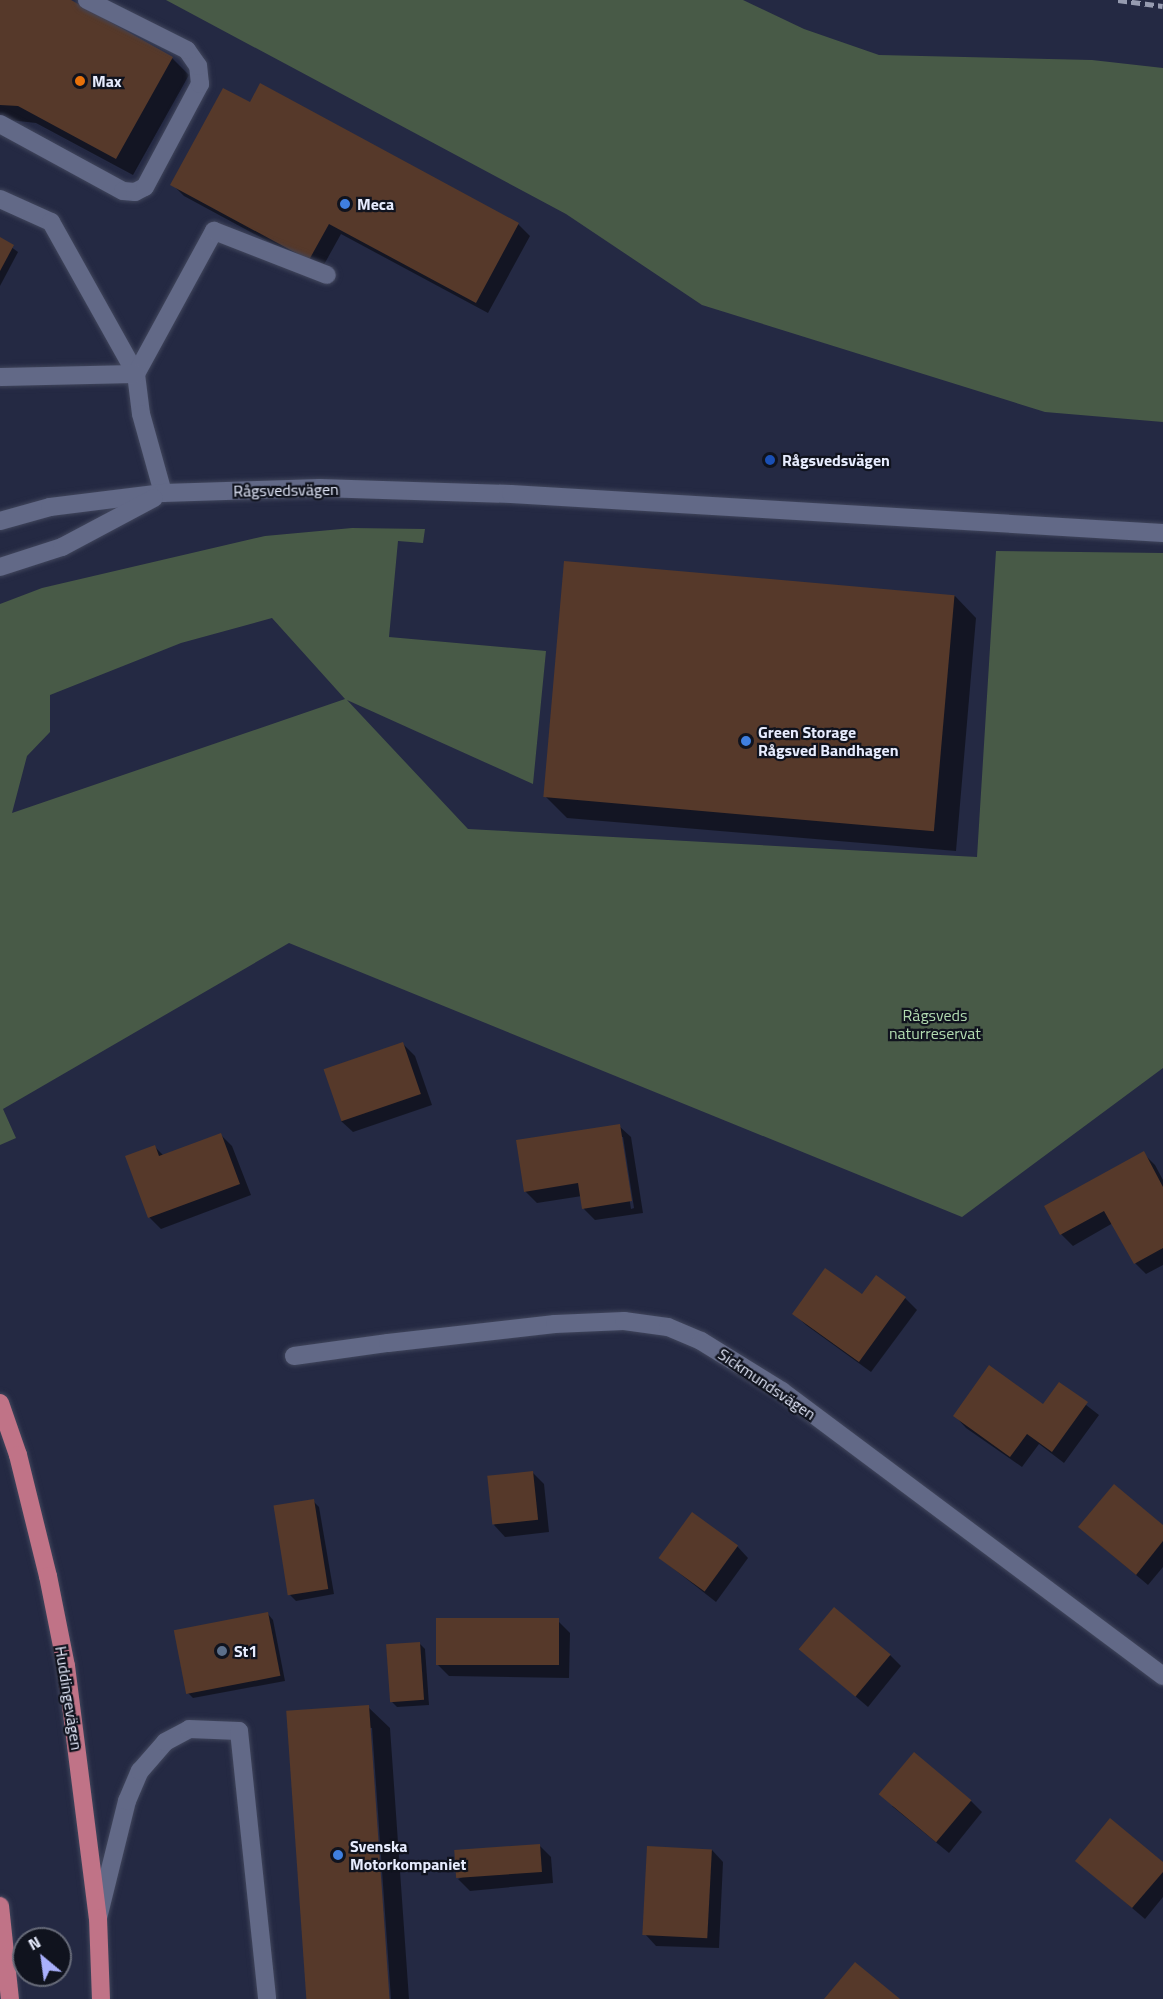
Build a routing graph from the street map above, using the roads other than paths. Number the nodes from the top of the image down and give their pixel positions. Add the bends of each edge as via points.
1 (87, 0) edge
2 (0, 124) edge
3 (0, 199) edge
4 (327, 275) dead end
5 (136, 374) junction
6 (0, 376) edge
7 (163, 493) junction
8 (0, 521) edge
9 (1163, 533) edge
10 (0, 567) edge
11 (294, 1356) dead end
12 (0, 1403) edge
13 (1163, 1676) edge
14 (0, 1906) edge
15 (98, 1918) junction
16 (10, 1999) edge
17 (100, 1999) edge
18 (267, 1999) edge

1 - 2 street via 187,50 198,66 200,84 145,187 135,192 123,191
3 - 5 street via 51,222
4 - 5 street via 214,231
5 - 6 street
5 - 7 street via 141,414
7 - 8 street, Rågsvedsvägen via 50,507
7 - 9 street, Rågsvedsvägen via 320,488 511,494
7 - 10 street, Rågsvedsvägen via 62,547
11 - 13 street, Sickmundsvägen via 555,1324 624,1321 668,1327 701,1341 782,1391
12 - 15 main road, Huddingevägen via 18,1455 66,1666
14 - 16 main road
15 - 17 main road, Huddingevägen
15 - 18 street via 127,1801 140,1771 165,1742 189,1729 239,1731

